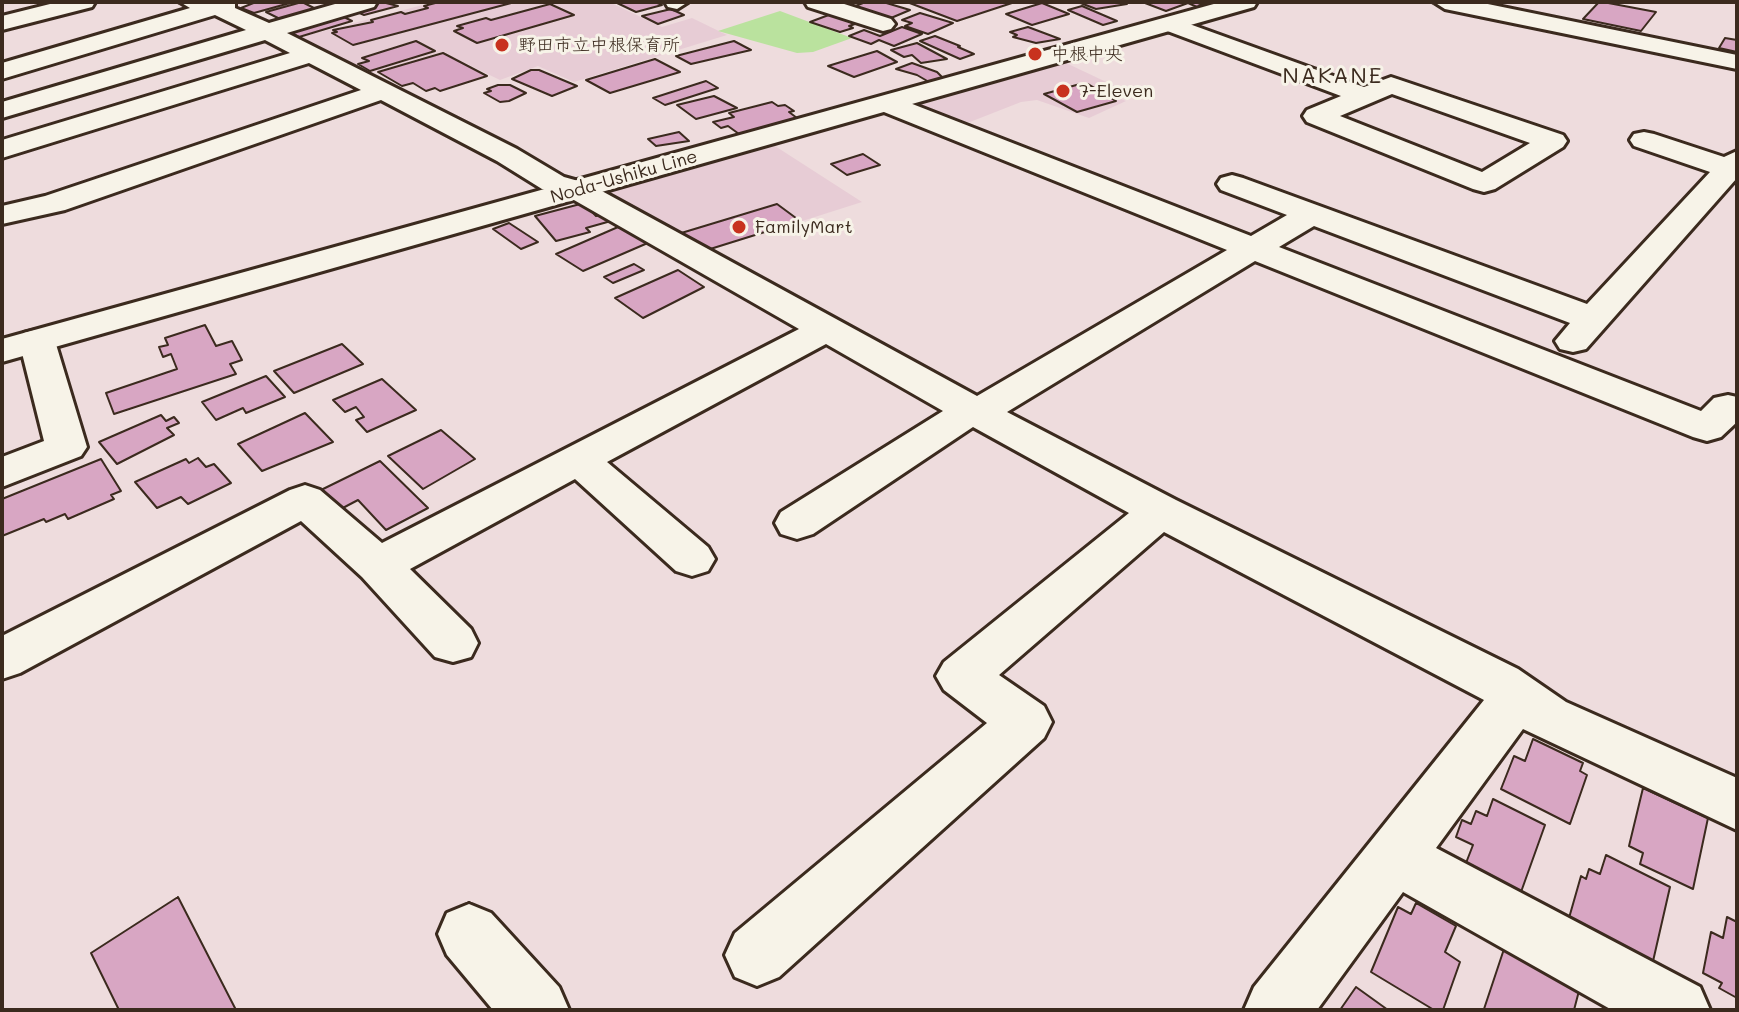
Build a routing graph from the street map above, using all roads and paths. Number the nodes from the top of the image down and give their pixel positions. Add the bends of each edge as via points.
1 (84, 2) edge
2 (191, 2) edge
3 (366, 2) edge
4 (1246, 2) edge
5 (1445, 2) edge
6 (826, 3) edge
7 (227, 5) edge
8 (2, 23) edge
9 (883, 24) dead end
10 (1170, 24) junction
11 (264, 30) junction
12 (310, 55) junction
13 (1737, 62) edge
14 (2, 71) edge
15 (383, 91) junction
16 (1364, 96) junction
17 (888, 104) junction
18 (2, 110) edge
19 (1644, 140) dead end
20 (2, 149) edge
21 (1734, 165) edge
22 (1232, 184) dead end
23 (2, 189) edge
24 (578, 190) junction
25 (16, 211) edge
26 (1311, 214) junction
27 (1254, 249) junction
28 (1593, 319) junction
29 (828, 328) junction
30 (19, 346) edge
31 (1550, 367) junction
32 (1737, 410) edge
33 (977, 413) junction
34 (578, 459) junction
35 (2, 473) edge
36 (1160, 511) junction
37 (797, 523) dead end
38 (692, 559) dead end
39 (378, 565) junction
40 (453, 643) dead end
41 (2, 659) edge
42 (1517, 697) junction
43 (1737, 805) edge
44 (1394, 856) junction
45 (469, 934) dead end
46 (757, 955) dead end
47 (536, 1010) edge
48 (1277, 1010) edge
49 (1677, 1010) edge

1 - 8 street
2 - 7 street
3 - 11 street
4 - 10 street, Noda-Ushiku Line
5 - 13 street
6 - 9 street
7 - 11 street
7 - 14 street
10 - 16 street
10 - 17 street, Noda-Ushiku Line
11 - 12 street
11 - 18 street
12 - 15 street
12 - 20 street
15 - 24 street via 553,183
15 - 25 street via 54,203
16 - 16 street via 1391,85 1553,141 1484,183 1317,116
17 - 24 street, Noda-Ushiku Line
17 - 27 street
19 - 21 street
21 - 28 street
22 - 26 street
23 - 25 street
24 - 29 street
24 - 30 street, Noda-Ushiku Line
26 - 27 street
26 - 28 street
27 - 31 street
27 - 33 street
28 - 31 street
29 - 33 street
29 - 34 street
30 - 35 street via 66,447
31 - 32 street via 1707,428 1728,407
33 - 36 street
33 - 37 street via 960,418
34 - 38 street
34 - 39 street
36 - 42 street
36 - 46 street via 962,676 1025,722
39 - 40 street
39 - 41 street via 305,500
42 - 43 street via 1547,718
42 - 44 street
44 - 48 street
44 - 49 street
45 - 47 street

